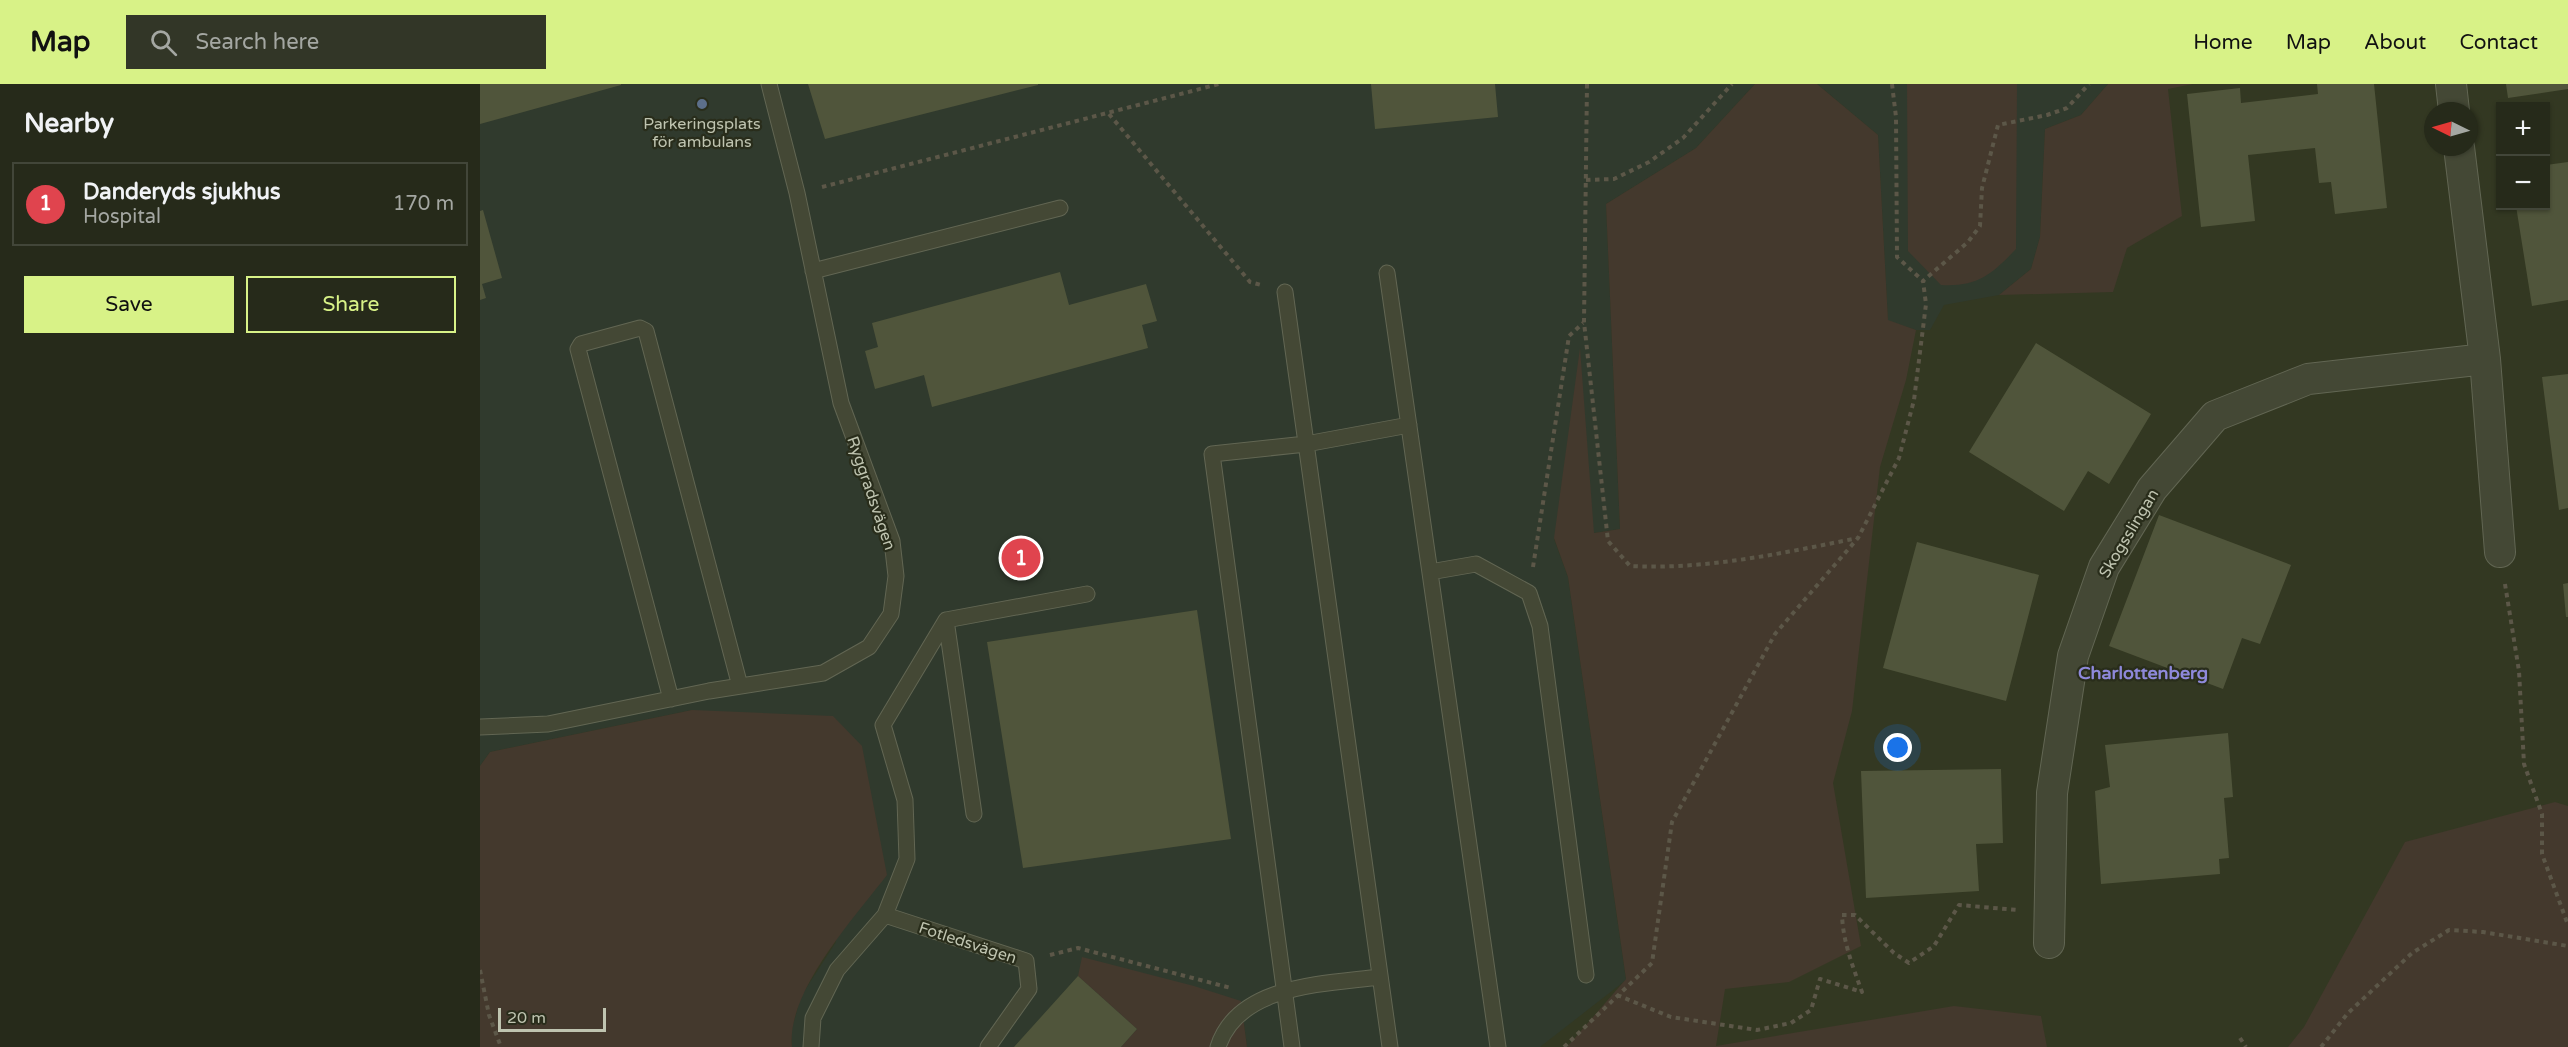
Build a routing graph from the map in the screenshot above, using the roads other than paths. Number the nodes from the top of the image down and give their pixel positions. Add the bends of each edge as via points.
1 (769, 84) edge
2 (2451, 84) edge
3 (2453, 102) edge
4 (2460, 156) edge
5 (1060, 208) dead end
6 (813, 271) junction
7 (1387, 273) dead end
8 (1285, 292) road end
9 (2485, 359) junction
10 (1409, 425) junction
11 (1306, 444) junction
12 (2500, 552) road end
13 (1430, 572) junction
14 (1086, 594) dead end
15 (946, 620) junction
16 (740, 686) junction
17 (671, 699) junction
18 (481, 728) edge
19 (974, 814) dead end
20 (885, 915) junction
21 (2049, 943) dead end
22 (1586, 975) dead end
23 (1380, 977) junction
24 (1284, 990) junction
25 (811, 1047) edge
26 (988, 1047) edge
27 (1218, 1047) edge
28 (1292, 1047) edge
29 (1390, 1047) edge
30 (1498, 1047) edge

1 - 6 lane, Ryggradsvägen
2 - 3 street
4 - 9 street
5 - 6 lane
6 - 16 lane, Ryggradsvägen via 841,403 892,541 896,576 891,614 869,647 823,674
7 - 10 lane
8 - 11 lane
9 - 12 street
9 - 21 street, Skogsslingan via 2308,379 2215,416 2152,489 2104,567 2073,656 2052,793
10 - 11 lane
10 - 13 lane
11 - 23 lane
11 - 24 lane via 1212,454
13 - 22 lane via 1476,564 1529,593 1539,626
13 - 30 lane
14 - 15 lane
15 - 19 lane
15 - 20 lane via 883,725 905,800 907,859
16 - 17 lane, Ryggradsvägen
16 - 17 lane via 646,331 640,328 581,344 578,349
17 - 18 lane, Ryggradsvägen via 548,724
20 - 25 lane via 837,970 813,1017
20 - 26 lane, Fotledsvägen via 1026,961 1029,989
23 - 24 lane
23 - 29 lane
24 - 27 lane via 1238,1014
24 - 28 lane

